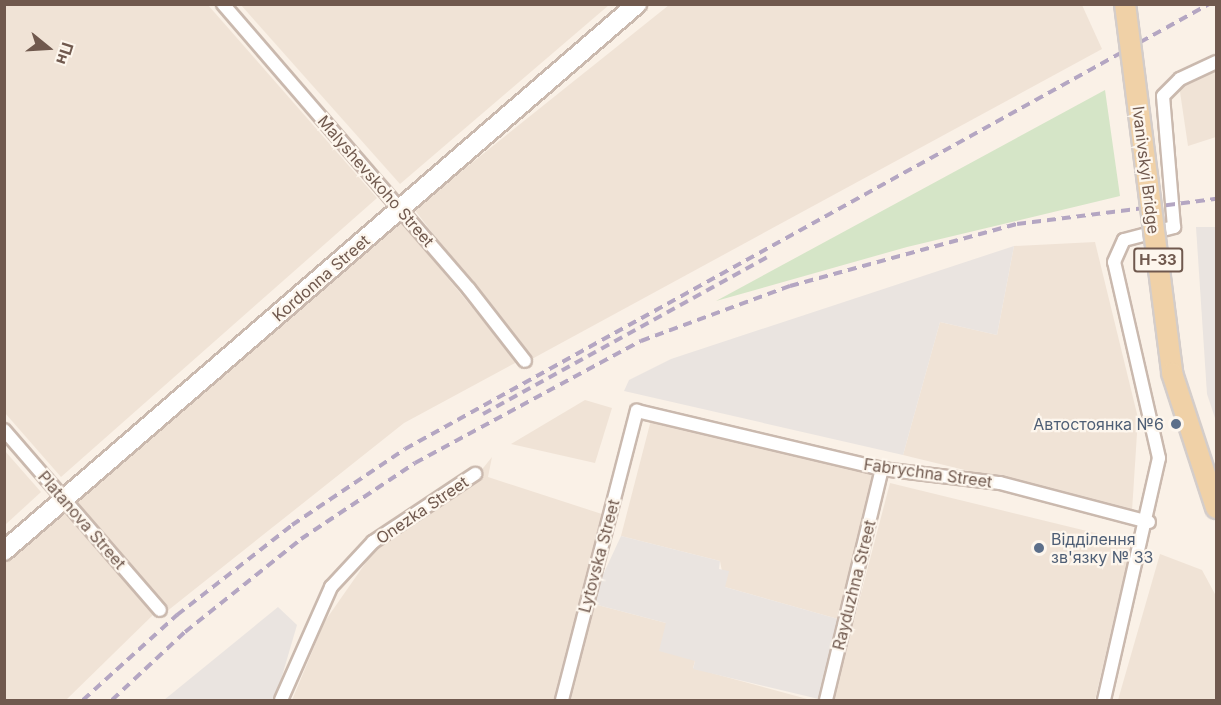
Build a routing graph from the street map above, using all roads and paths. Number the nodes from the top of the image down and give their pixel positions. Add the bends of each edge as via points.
1 (223, 4) edge
2 (636, 4) edge
3 (1125, 4) edge
4 (1216, 62) edge
5 (401, 210) junction
6 (525, 361) dead end
7 (637, 411) joint
8 (4, 430) edge
9 (882, 469) junction
10 (475, 474) dead end
11 (64, 498) junction
12 (1216, 508) edge
13 (1149, 522) junction
14 (4, 551) edge
15 (160, 610) dead end
16 (281, 700) edge
17 (562, 700) edge
18 (825, 700) edge
19 (1104, 700) edge

1 - 5 street, Malyshevskoho Street
2 - 5 main road, Kordonna Street
3 - 12 main road, Ivanivskyi Bridge / Н-33, bridge via 1172,373
4 - 13 street via 1180,79 1163,96 1174,227 1124,240 1114,262 1159,458
5 - 6 street, Malyshevskoho Street
5 - 11 main road, Kordonna Street
7 - 9 street, Fabrychna Street
7 - 17 street, Lytovska Street
8 - 11 street, Platanova Street
9 - 13 street, Fabrychna Street via 975,478
9 - 18 street, Rayduzhna Street
10 - 16 street, Onezka Street via 374,542 331,587
11 - 14 main road, Kordonna Street
11 - 15 street, Platanova Street
13 - 19 street

